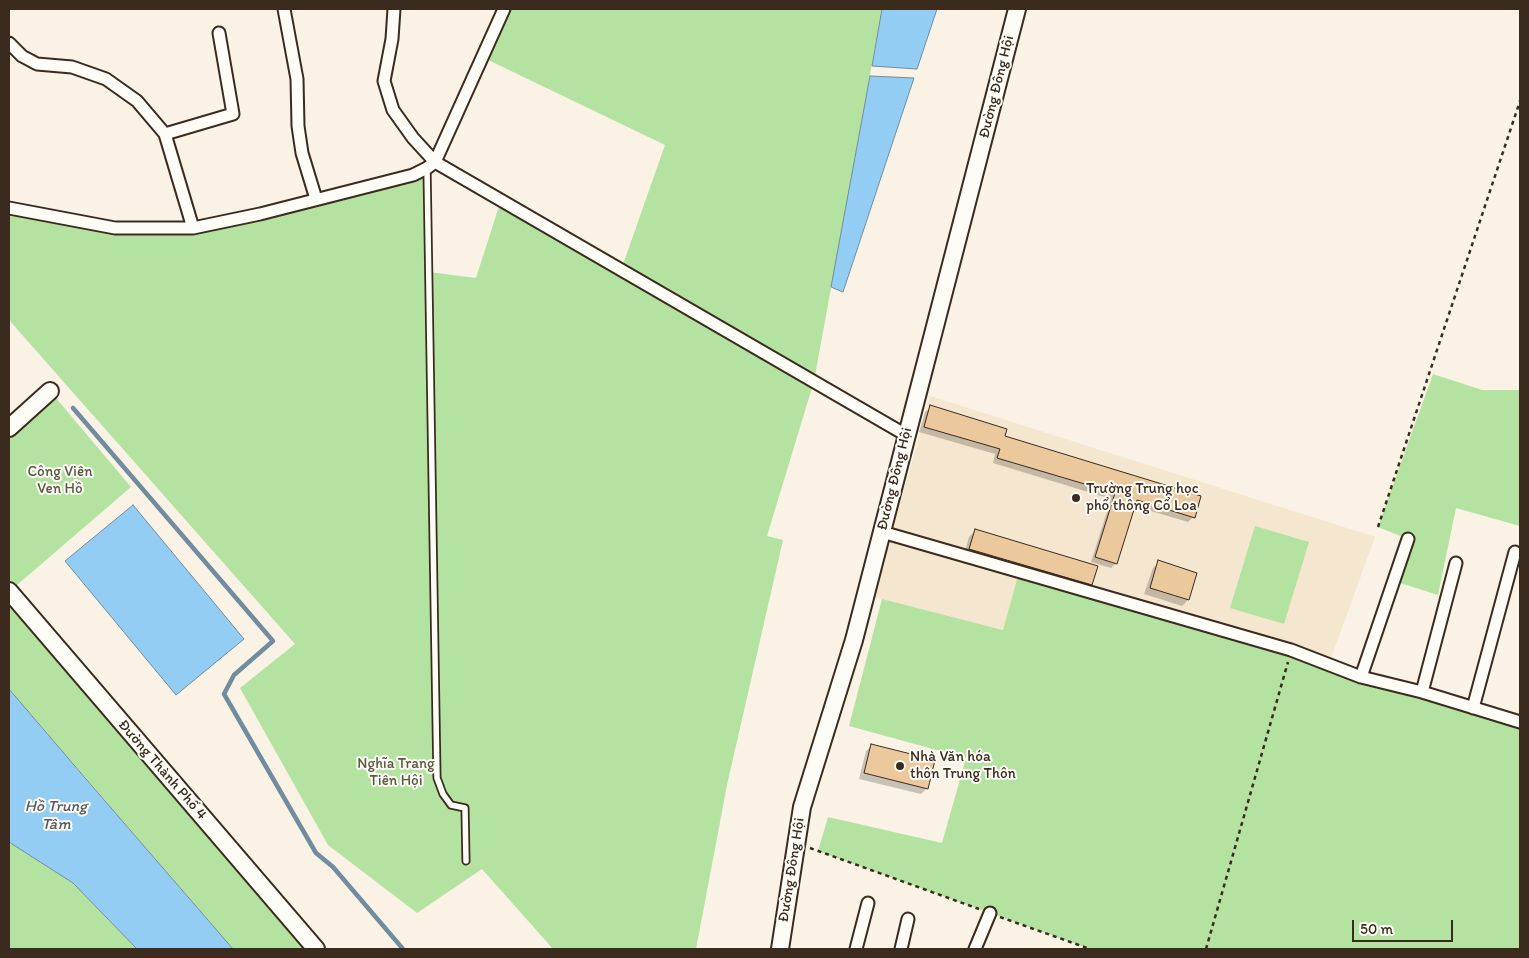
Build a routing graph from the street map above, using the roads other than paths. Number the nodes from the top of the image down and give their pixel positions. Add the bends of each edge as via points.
1 (284, 9) edge
2 (394, 9) edge
3 (504, 9) edge
4 (1017, 9) edge
5 (219, 34) dead end
6 (9, 42) edge
7 (165, 134) junction
8 (431, 165) junction
9 (316, 199) junction
10 (9, 208) edge
11 (193, 228) junction
12 (50, 391) dead end
13 (9, 428) edge
14 (906, 435) junction
15 (882, 532) junction
16 (1408, 539) dead end
17 (1515, 552) dead end
18 (1456, 563) dead end
19 (9, 591) edge
20 (1361, 677) junction
21 (1422, 692) junction
22 (1473, 708) junction
23 (1520, 721) edge
24 (466, 861) dead end
25 (868, 903) dead end
26 (990, 913) road end
27 (908, 919) dead end
28 (316, 949) edge
29 (780, 949) edge
30 (856, 949) edge
31 (901, 949) edge
32 (975, 949) edge

1 - 9 street via 297,79 302,153
2 - 8 street via 384,81 393,110
3 - 8 street
4 - 14 street, Đường Đông Hội
5 - 7 street via 233,114
6 - 7 street via 22,56 37,64 72,67 106,79 137,101
7 - 11 street
8 - 9 street via 414,174
8 - 14 street
8 - 24 lane via 437,778 451,805 465,808
9 - 11 street
10 - 11 street via 115,228
12 - 13 street
14 - 15 street, Đường Đông Hội via 902,463
15 - 20 street via 1291,650
15 - 29 street, Đường Đông Hội via 854,640 802,807
16 - 20 street
17 - 22 street
18 - 21 street
19 - 28 street, Đường Thành Phố 4
20 - 21 street
21 - 22 street
22 - 23 street
25 - 30 street
26 - 32 street
27 - 31 street

